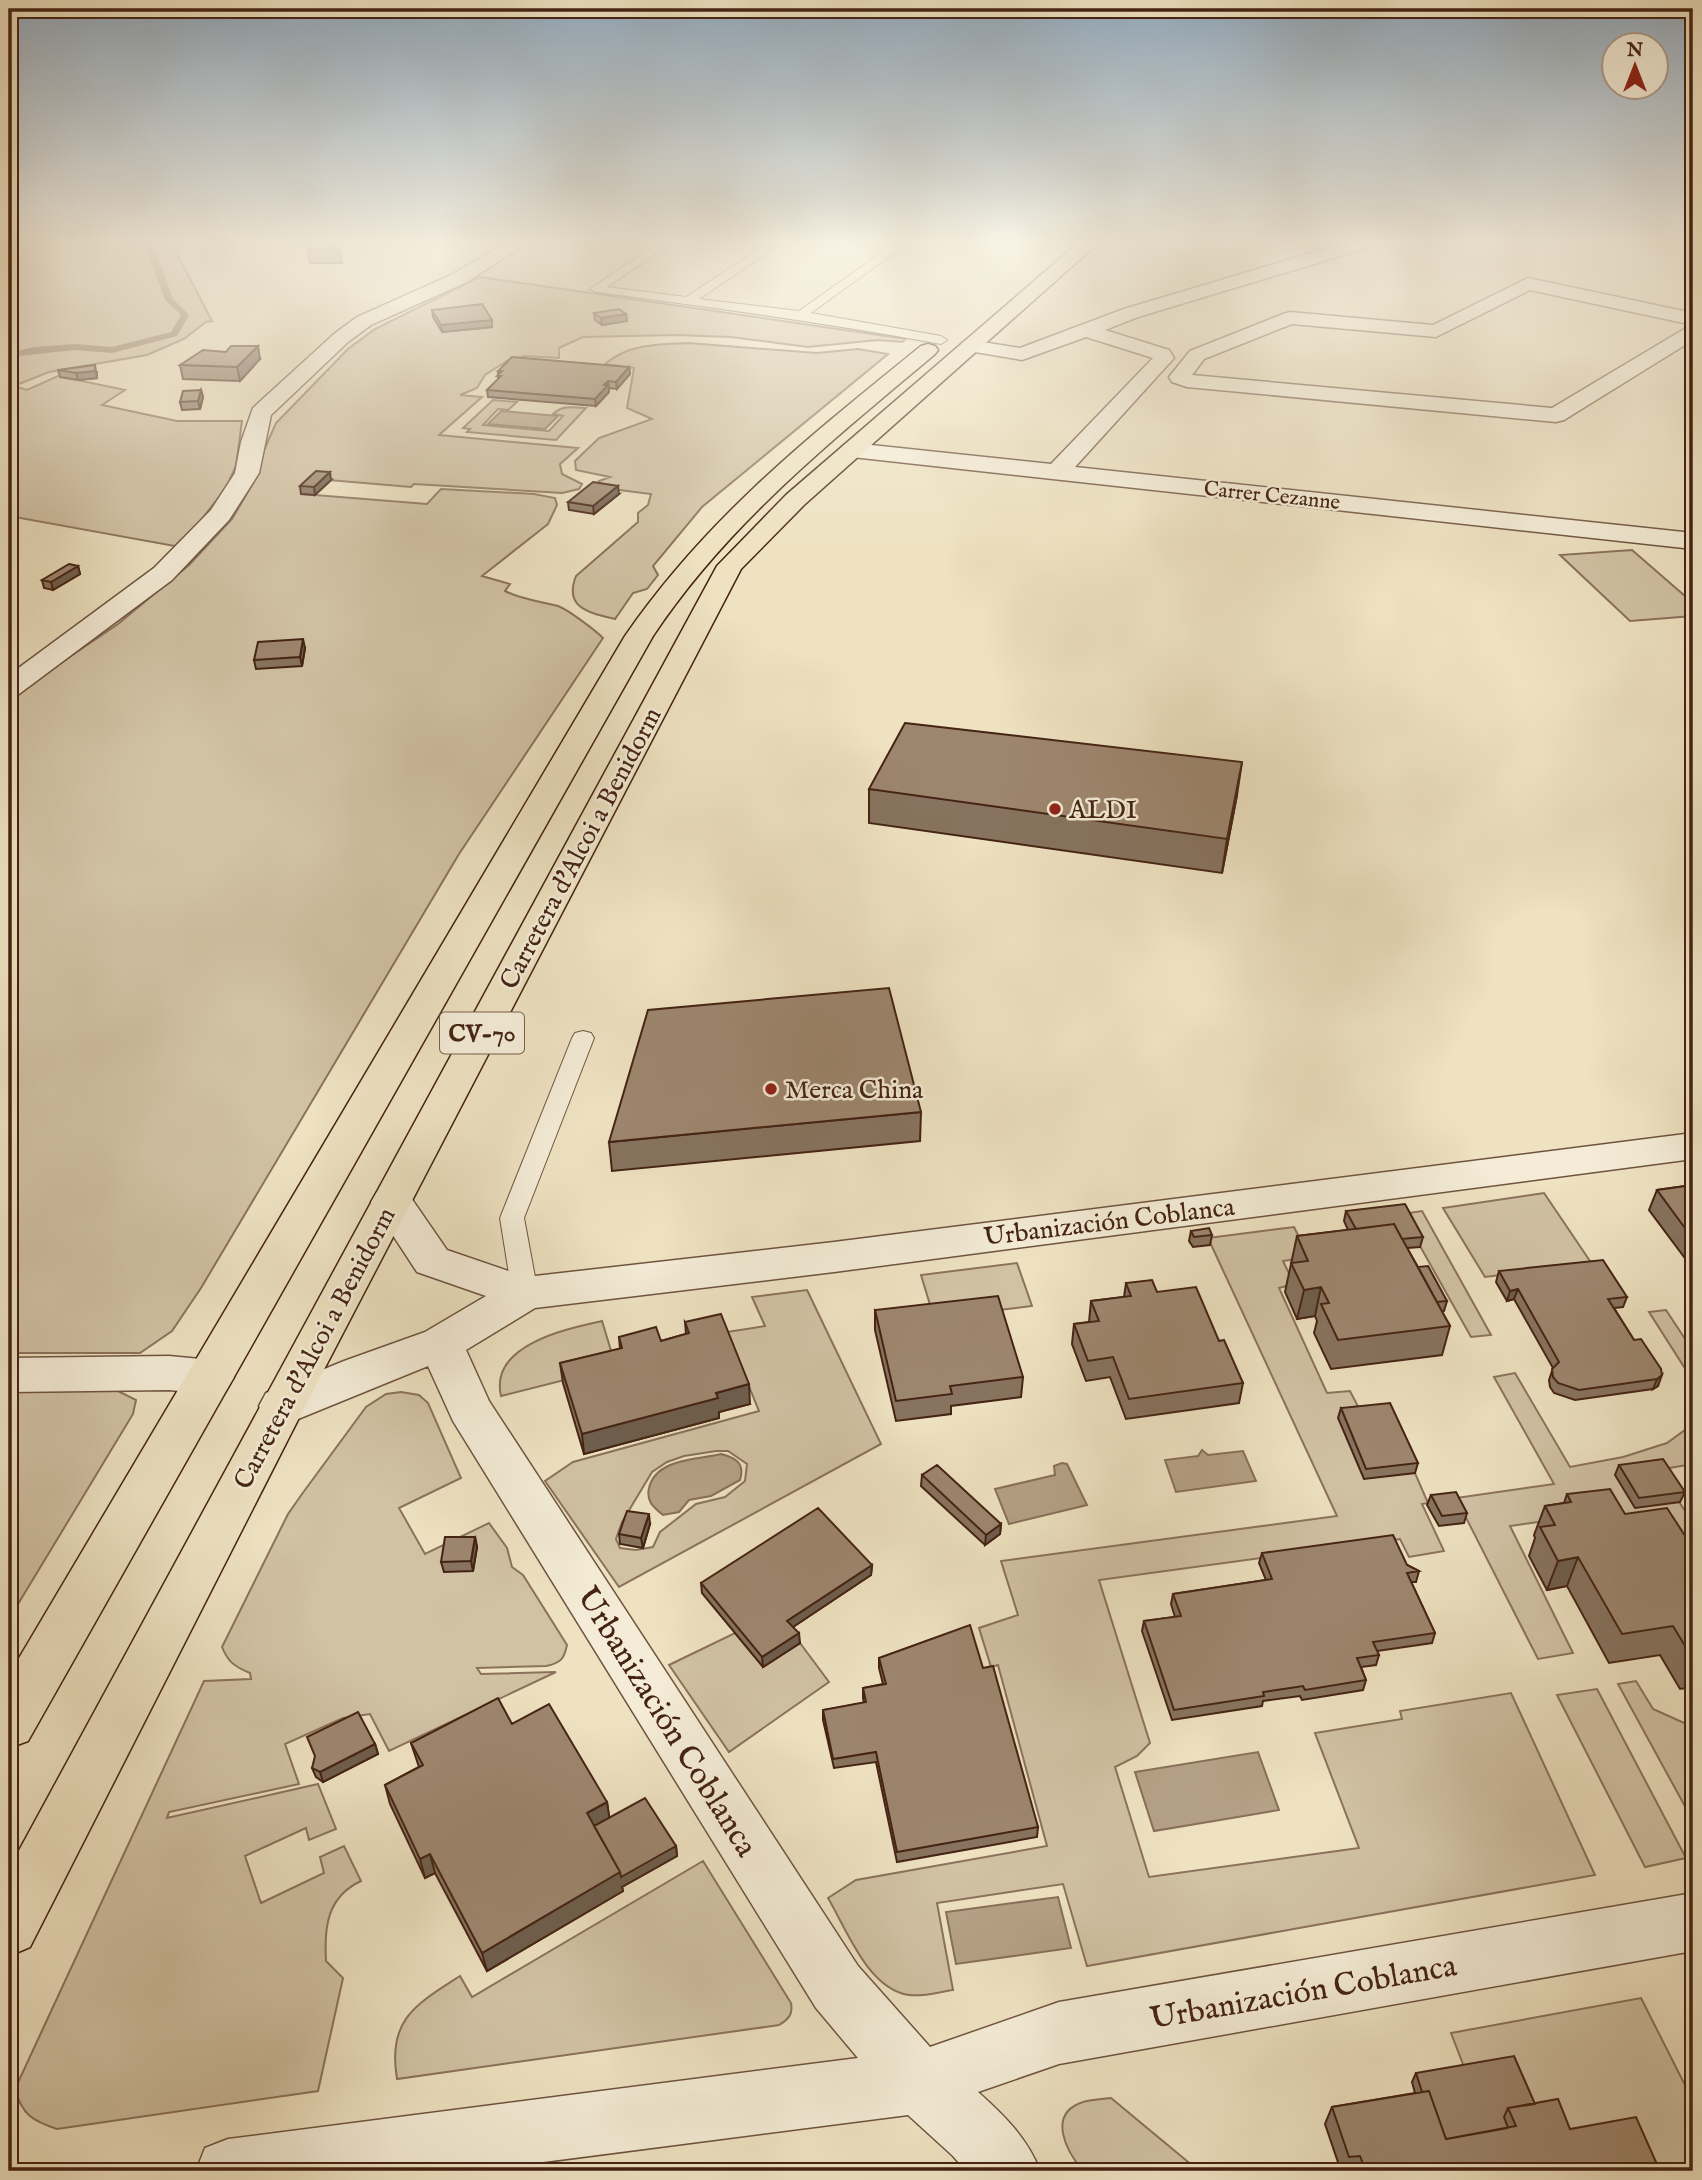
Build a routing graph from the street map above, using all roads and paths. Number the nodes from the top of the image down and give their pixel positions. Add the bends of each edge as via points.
1 (333, 346) edge
2 (952, 346) edge
3 (953, 346) edge
4 (972, 346) edge
5 (1045, 346) edge
6 (1135, 346) edge
7 (1220, 346) edge
8 (1670, 346) edge
9 (852, 450) junction
10 (1057, 472) junction
11 (1693, 541) edge
12 (9, 688) edge
13 (583, 1038) dead end
14 (1693, 1146) edge
15 (392, 1202) junction
16 (524, 1293) junction
17 (441, 1345) junction
18 (9, 1374) edge
19 (211, 1377) junction
20 (282, 1406) junction
21 (9, 1724) edge
22 (1693, 1922) edge
23 (9, 1927) edge
24 (919, 2082) junction
25 (228, 2171) edge
26 (1008, 2171) edge

1 - 12 street via 261,413 247,473 220,515 163,574
2 - 19 main road, Carretera d'Alcoi a Benidorm / CV-70 via 779,476 670,591 609,681 563,770
3 - 9 main road, Carretera d'Alcoi a Benidorm / CV-70
4 - 5 street via 1022,354
6 - 10 street via 1164,358
7 - 8 street via 1197,355 1180,377 1556,415
9 - 10 street, Carrer Cezanne
9 - 15 main road, Carretera d'Alcoi a Benidorm / CV-70 via 795,499 730,566
10 - 11 street, Carrer Cezanne
13 - 16 lane via 512,1218
14 - 16 street, Urbanización Coblanca
15 - 16 street via 432,1261
15 - 20 main road, Carretera d'Alcoi a Benidorm / CV-70
16 - 17 street
17 - 20 street
17 - 24 street, Urbanización Coblanca via 469,1408 837,1987
18 - 19 street
19 - 21 main road, Carretera d'Alcoi a Benidorm / CV-70
20 - 23 main road, Carretera d'Alcoi a Benidorm / CV-70
22 - 24 street, Urbanización Coblanca via 1059,2033
24 - 25 street, Urbanización Coblanca
24 - 26 street, Urbanización Coblanca via 976,2133

